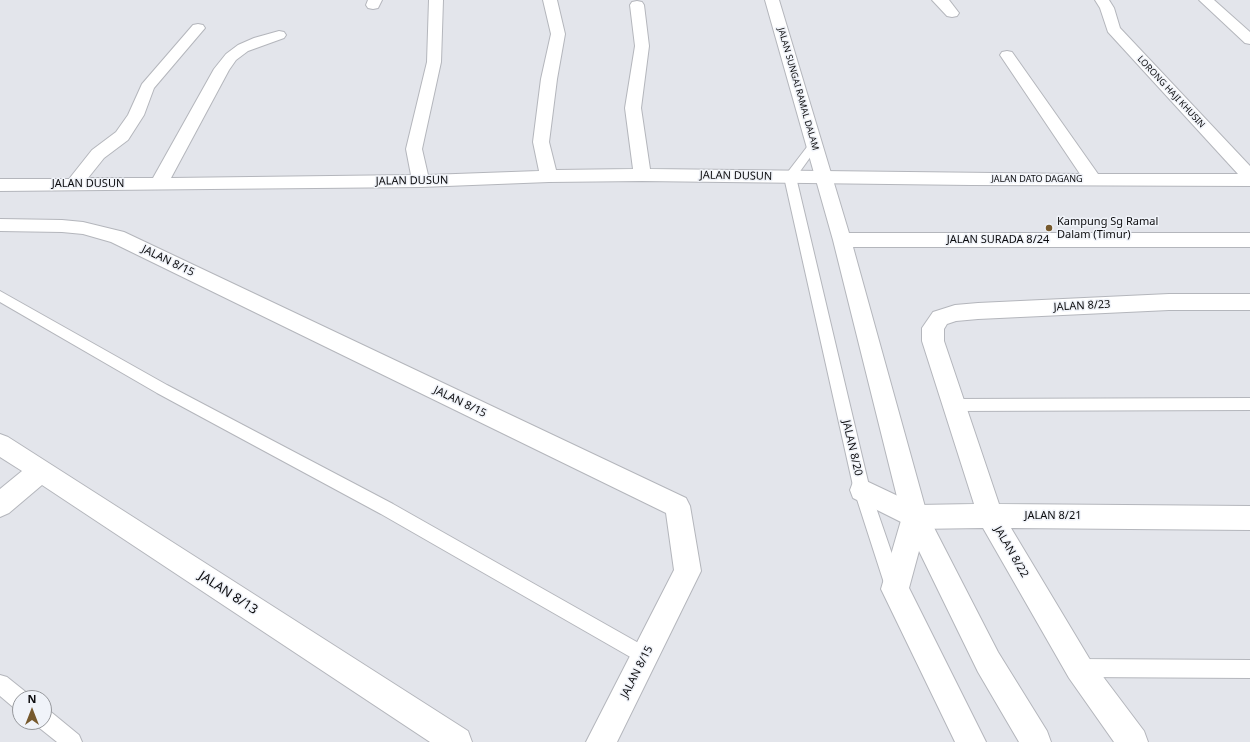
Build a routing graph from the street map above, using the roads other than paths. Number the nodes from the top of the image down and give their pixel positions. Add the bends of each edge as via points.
1 (436, 0) edge
2 (550, 0) edge
3 (772, 0) edge
4 (939, 0) edge
5 (1102, 0) edge
6 (1206, 0) edge
7 (637, 4) dead end
8 (952, 13) dead end
9 (198, 28) dead end
10 (279, 35) dead end
11 (1250, 40) edge
12 (1007, 55) dead end
13 (814, 145) junction
14 (642, 175) junction
15 (549, 176) junction
16 (790, 177) junction
17 (1250, 177) edge
18 (824, 178) junction
19 (1093, 179) junction
20 (1250, 180) edge
21 (421, 181) junction
22 (159, 183) junction
23 (74, 184) junction
24 (0, 185) edge
25 (0, 225) edge
26 (842, 240) junction
27 (1250, 240) edge
28 (0, 296) edge
29 (1250, 302) edge
30 (933, 341) joint
31 (1250, 404) edge
32 (954, 405) junction
33 (0, 444) edge
34 (40, 471) junction
35 (862, 490) junction
36 (0, 505) edge
37 (990, 516) junction
38 (916, 517) junction
39 (1250, 518) edge
40 (895, 589) junction
41 (645, 656) junction
42 (1079, 668) junction
43 (1250, 669) edge
44 (0, 684) edge
45 (12, 694) edge
46 (52, 726) edge
47 (72, 742) edge
48 (457, 742) edge
49 (601, 742) edge
50 (971, 742) edge
51 (1036, 742) edge
52 (1133, 742) edge

1 - 21 street via 434,62 414,149
2 - 15 street via 558,34 541,142
3 - 13 street, JALAN SUNGAI RAMAL DALAM
4 - 8 street
5 - 17 street, LORONG HAJI KHUSIN via 1113,29
6 - 11 street
7 - 14 street via 642,46 633,108
9 - 23 street via 147,87 136,115 122,136 98,154
10 - 22 street via 248,46 232,57 222,69
12 - 19 street
13 - 16 lane
13 - 18 street, JALAN SUNGAI RAMAL DALAM
14 - 15 street, JALAN DUSUN
14 - 16 street, JALAN DUSUN
15 - 21 street, JALAN DUSUN
16 - 18 street, JALAN DUSUN
16 - 35 lane, JALAN 8/20
18 - 19 street, JALAN DATO DAGANG
18 - 26 street
19 - 20 street, JALAN DATO DAGANG
21 - 22 street, JALAN DUSUN
22 - 23 street, JALAN DUSUN
23 - 24 street, JALAN DUSUN
25 - 41 street, JALAN 8/15 via 83,228 117,237 677,506 688,571
26 - 27 street, JALAN SURADA 8/24
26 - 38 street
28 - 41 lane via 162,389 387,509
29 - 30 street, JALAN 8/23 via 1161,302 955,313 940,318 933,328
30 - 32 street, JALAN 8/22
31 - 32 lane
32 - 37 street, JALAN 8/22
33 - 34 street, JALAN 8/13
34 - 36 street
34 - 48 street, JALAN 8/13
35 - 38 street, JALAN 8/21
35 - 40 lane, JALAN 8/20
37 - 38 street, JALAN 8/21
37 - 39 street, JALAN 8/21
37 - 42 street, JALAN 8/22
38 - 40 street
38 - 51 street via 988,662
40 - 50 street, JALAN 8/20
41 - 49 street, JALAN 8/15
42 - 43 lane
42 - 52 street, JALAN 8/22
44 - 45 lane
46 - 47 lane

